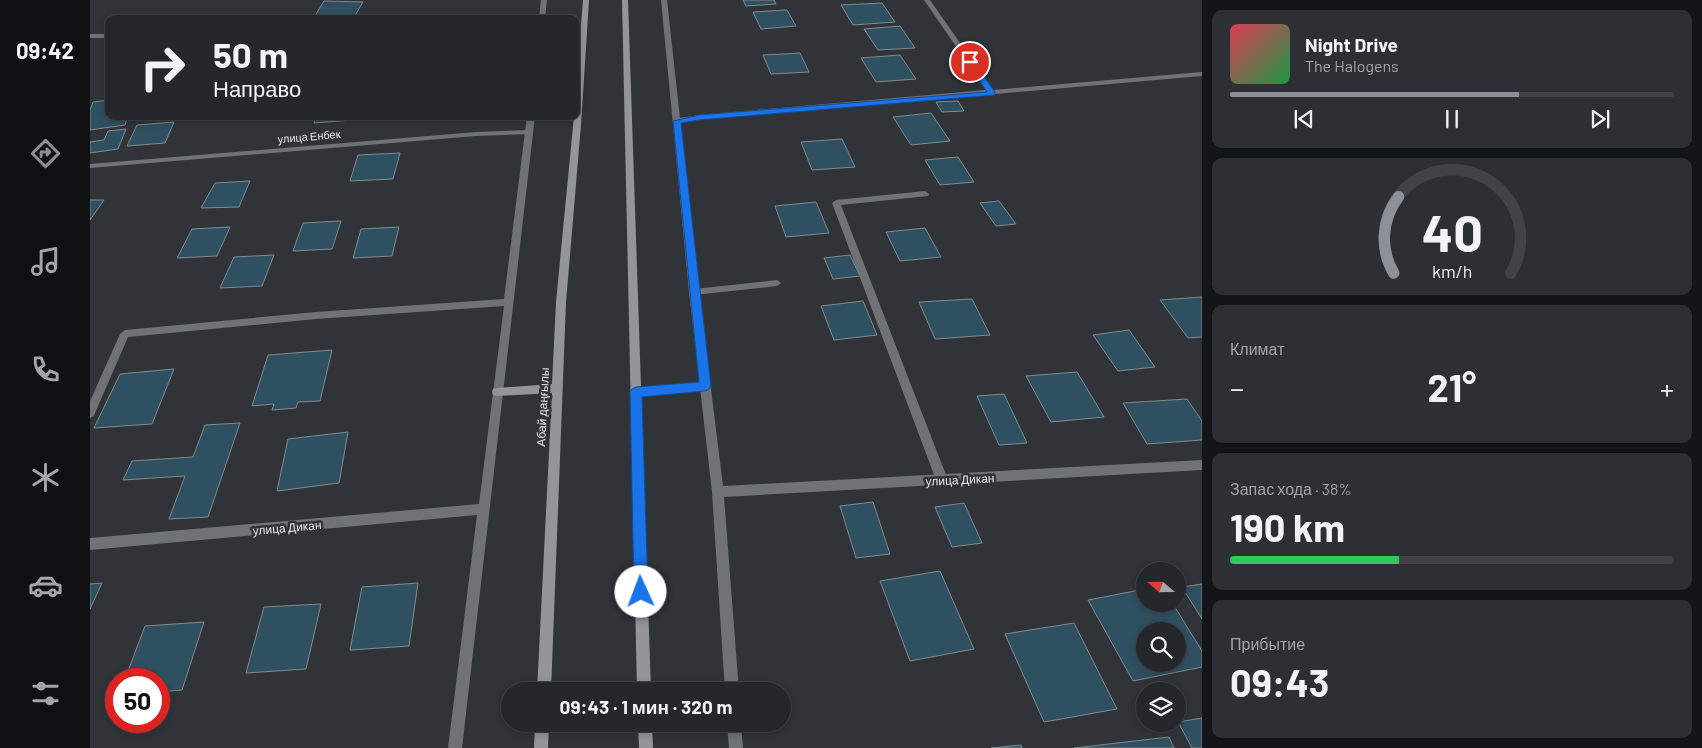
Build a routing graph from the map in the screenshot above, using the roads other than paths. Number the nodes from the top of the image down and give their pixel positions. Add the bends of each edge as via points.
1 (544, 0) edge
2 (586, 0) edge
3 (625, 0) edge
4 (664, 0) edge
5 (927, 0) edge
6 (542, 15) edge
7 (90, 36) edge
8 (105, 36) edge
9 (1202, 74) edge
10 (580, 83) edge
11 (995, 93) junction
12 (530, 120) edge
13 (577, 120) edge
14 (677, 121) junction
15 (529, 132) junction
16 (90, 166) edge
17 (924, 194) dead end
18 (777, 284) dead end
19 (694, 292) junction
20 (508, 302) junction
21 (705, 386) junction
22 (558, 388) junction
23 (498, 392) junction
24 (636, 392) junction
25 (90, 414) edge
26 (1202, 465) edge
27 (942, 480) junction
28 (718, 492) junction
29 (483, 509) junction
30 (90, 544) edge
31 (544, 682) edge
32 (644, 682) edge
33 (731, 682) edge
34 (542, 732) edge
35 (645, 732) edge
36 (735, 732) edge
37 (455, 748) edge
38 (541, 748) edge
39 (646, 748) edge
40 (736, 748) edge

1 - 6 street
2 - 10 main road, Абай даңғылы
3 - 24 main road
4 - 14 street
5 - 11 street
7 - 8 street
9 - 11 street
11 - 14 street
12 - 15 street
13 - 22 main road, Абай даңғылы
14 - 19 street
15 - 16 street, улица Енбек
15 - 20 street
17 - 27 street via 836,202
18 - 19 street
19 - 21 street
20 - 23 street
20 - 25 street via 411,307 125,334
21 - 24 main road
21 - 28 street
22 - 23 main road
22 - 31 main road, Абай даңғылы
23 - 29 street
24 - 32 main road
26 - 27 street, улица Дикан
27 - 28 street, улица Дикан
28 - 33 street
29 - 30 street, улица Дикан
29 - 37 street
34 - 38 main road
35 - 39 main road
36 - 40 street

